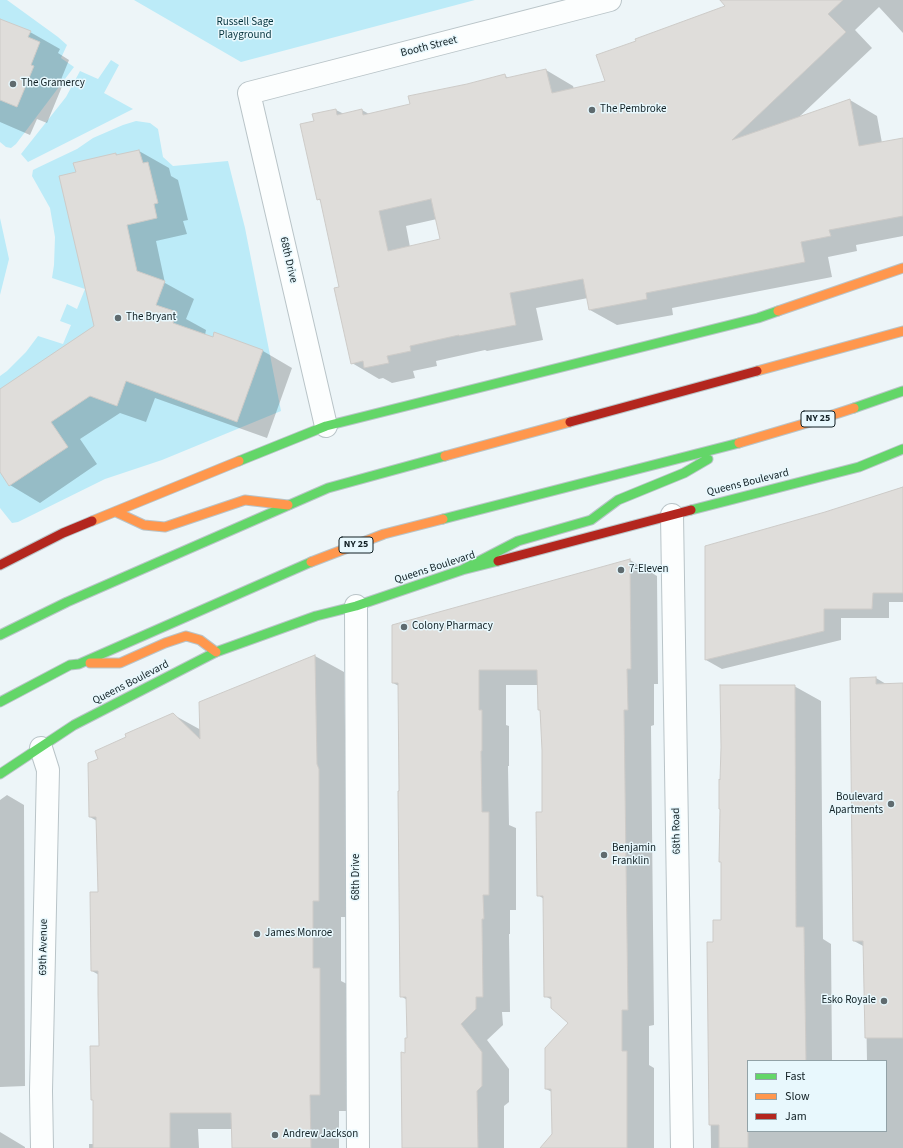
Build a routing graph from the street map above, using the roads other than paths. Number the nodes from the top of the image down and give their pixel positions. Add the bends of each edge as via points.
1 (610, 0) edge
2 (249, 93) joint
3 (903, 268) edge
4 (903, 330) edge
5 (903, 391) edge
6 (326, 426) junction
7 (732, 445) junction
8 (903, 449) edge
9 (289, 505) junction
10 (116, 512) junction
11 (672, 515) junction
12 (0, 565) edge
13 (462, 570) junction
14 (356, 606) junction
15 (0, 635) edge
16 (216, 652) junction
17 (79, 664) junction
18 (0, 702) edge
19 (41, 748) junction
20 (0, 774) edge
21 (42, 1148) edge
22 (358, 1148) edge
23 (682, 1148) edge

1 - 2 street, Booth Street
2 - 6 street, 68th Drive
3 - 6 main road via 758,318
4 - 9 main road via 328,488
5 - 7 main road, NY 25
6 - 10 main road
7 - 13 main road via 684,473 618,500 591,520 518,541
7 - 17 main road, NY 25 via 384,534 310,562
8 - 11 main road, Queens Boulevard via 860,467
9 - 10 main road via 245,500 165,527 144,525
9 - 15 main road via 66,602
10 - 12 main road via 63,533
11 - 13 main road, Queens Boulevard
11 - 23 street, 68th Road
13 - 14 main road, Queens Boulevard
14 - 16 main road, Queens Boulevard via 316,616
14 - 22 street, 68th Drive
16 - 17 main road via 200,640 186,636 165,642 120,663
16 - 19 main road, Queens Boulevard via 74,725
17 - 18 main road, NY 25 via 70,665
19 - 20 main road, Queens Boulevard
19 - 21 street, 69th Avenue via 48,770

